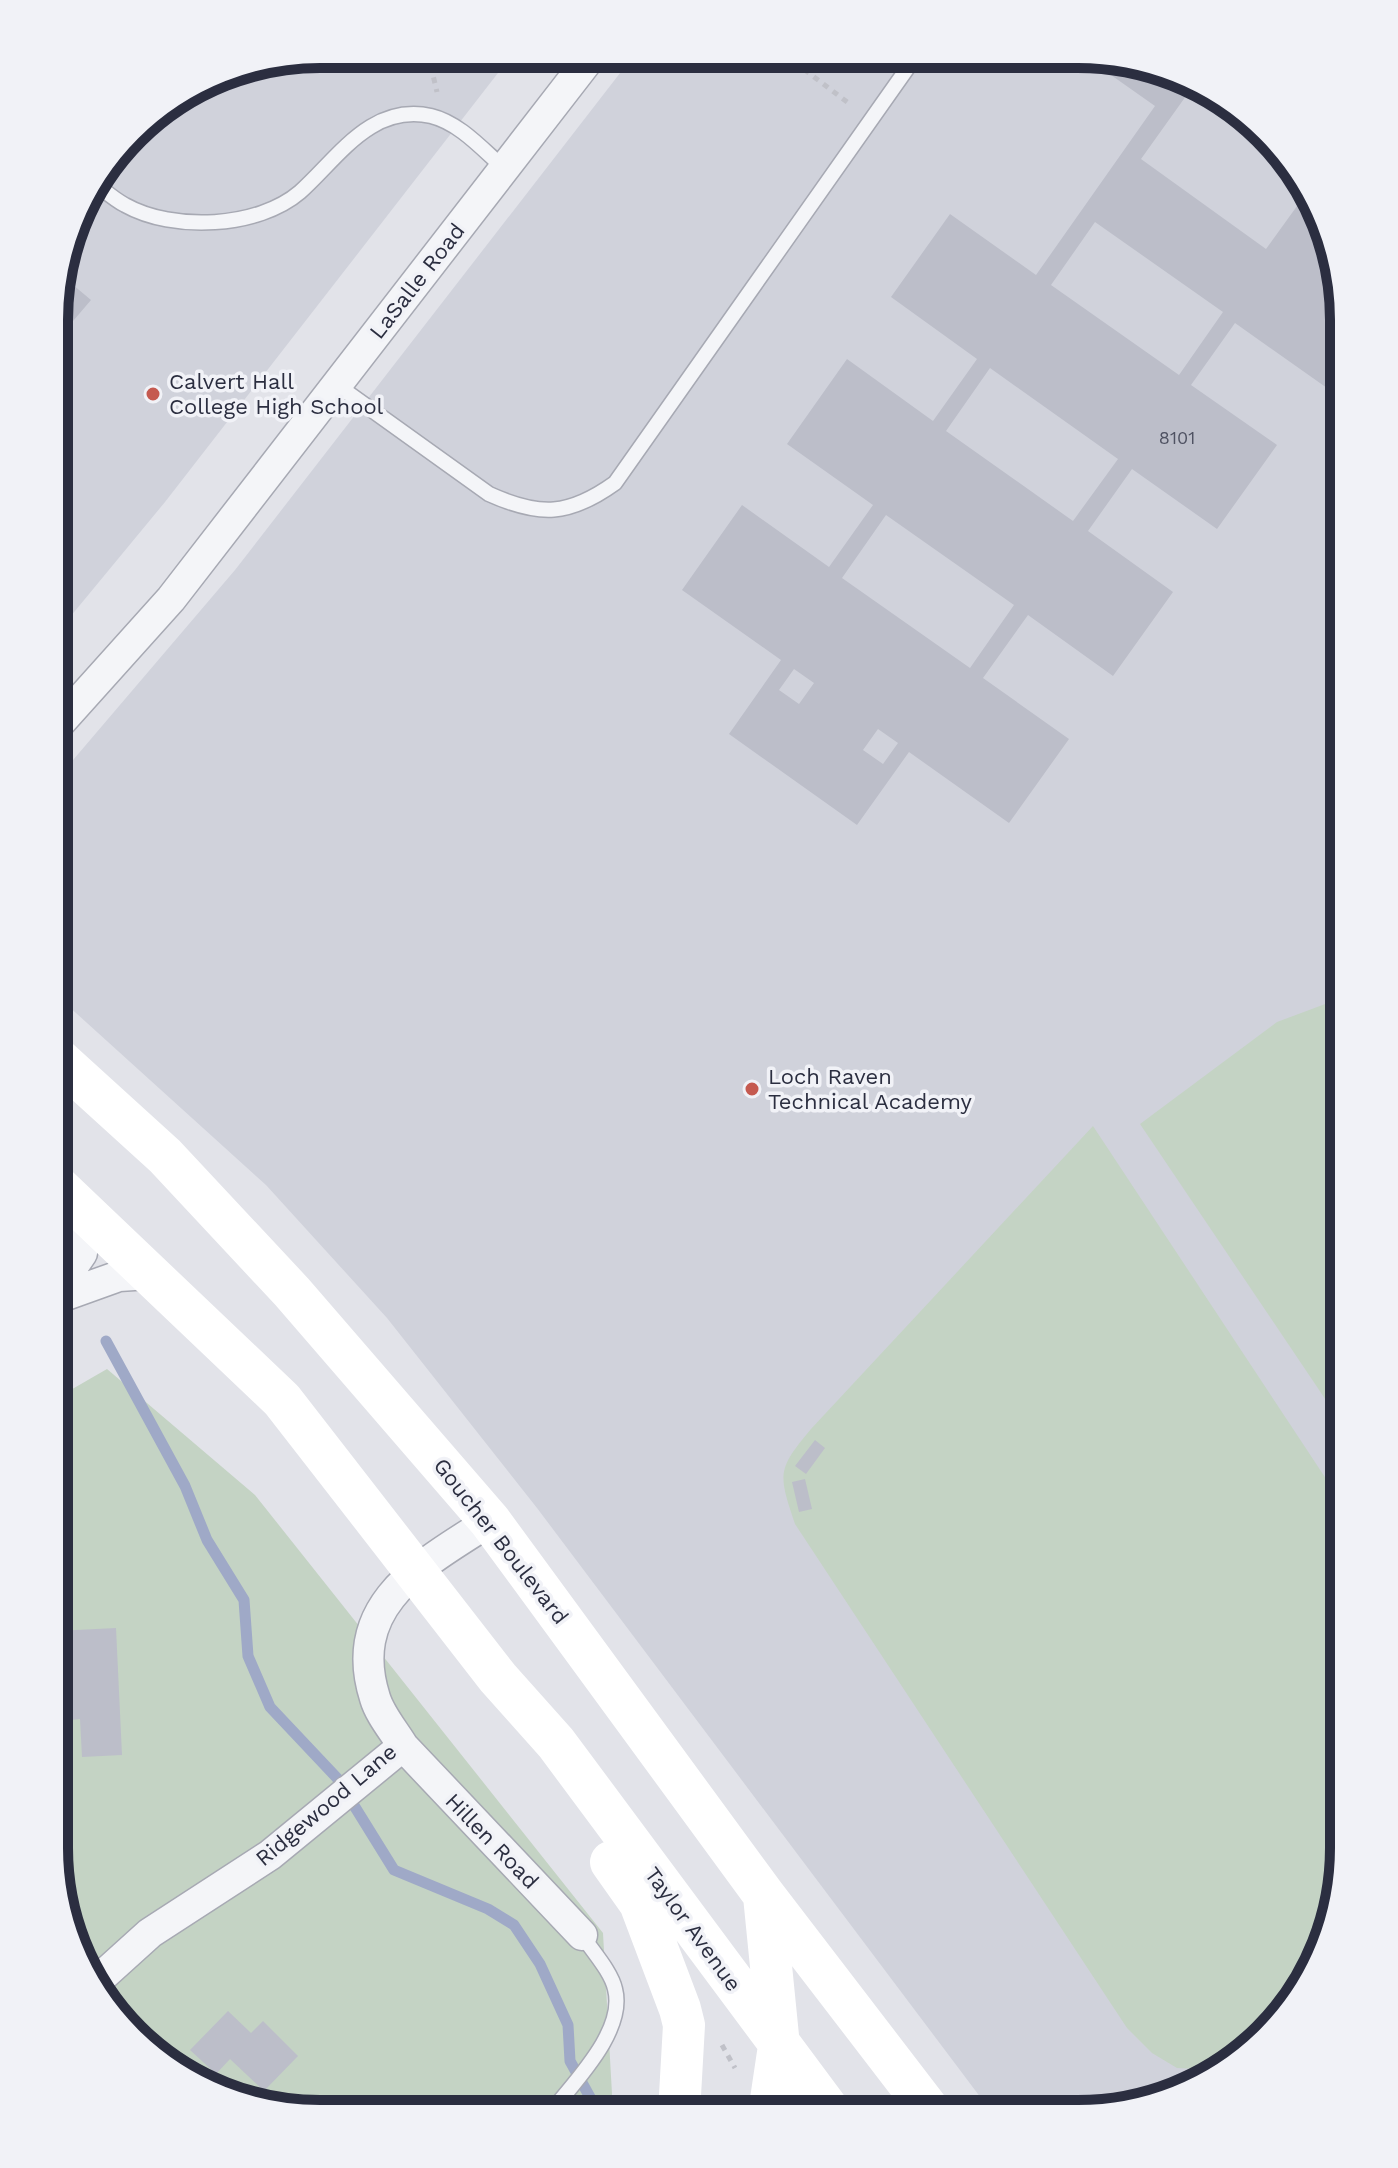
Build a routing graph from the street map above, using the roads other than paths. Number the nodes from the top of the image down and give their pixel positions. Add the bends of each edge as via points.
1 (582, 68) edge
2 (908, 68) edge
3 (505, 169) junction
4 (105, 190) edge
5 (337, 385) junction
6 (68, 714) edge
7 (68, 1068) edge
8 (68, 1197) edge
9 (85, 1213) junction
10 (149, 1274) junction
11 (68, 1275) edge
12 (68, 1292) edge
13 (490, 1521) junction
14 (415, 1569) junction
15 (556, 1743) junction
16 (403, 1746) junction
17 (764, 1895) junction
18 (582, 1935) joint
19 (103, 1975) edge
20 (779, 2046) junction
21 (560, 2100) edge
22 (680, 2100) edge
23 (771, 2100) edge
24 (821, 2100) edge
25 (921, 2100) edge

1 - 3 street, LaSalle Road
2 - 5 lane via 615,483 585,504 553,511 516,506 489,494
3 - 4 lane via 453,124 429,116 395,116 367,127 297,194 255,216 165,220 126,206
3 - 5 street, LaSalle Road
5 - 6 street, LaSalle Road via 171,599
7 - 13 main road, Goucher Boulevard via 186,1179 292,1292
8 - 9 main road
9 - 10 main road
9 - 11 street via 82,1253
10 - 12 street via 119,1276
10 - 14 main road via 282,1400
13 - 14 street, Ridgewood Lane
13 - 17 main road, Goucher Boulevard
14 - 15 main road via 498,1678
14 - 16 street, Ridgewood Lane via 379,1611 366,1656 375,1701
15 - 20 main road, Taylor Avenue
15 - 22 main road via 569,1804 640,1903 680,2009 684,2025
16 - 18 street, Hillen Road
16 - 19 street, Ridgewood Lane via 270,1855 150,1933
17 - 20 main road
17 - 25 main road
18 - 21 lane via 615,1988 614,2014 600,2051
20 - 23 main road
20 - 24 main road, Taylor Avenue

